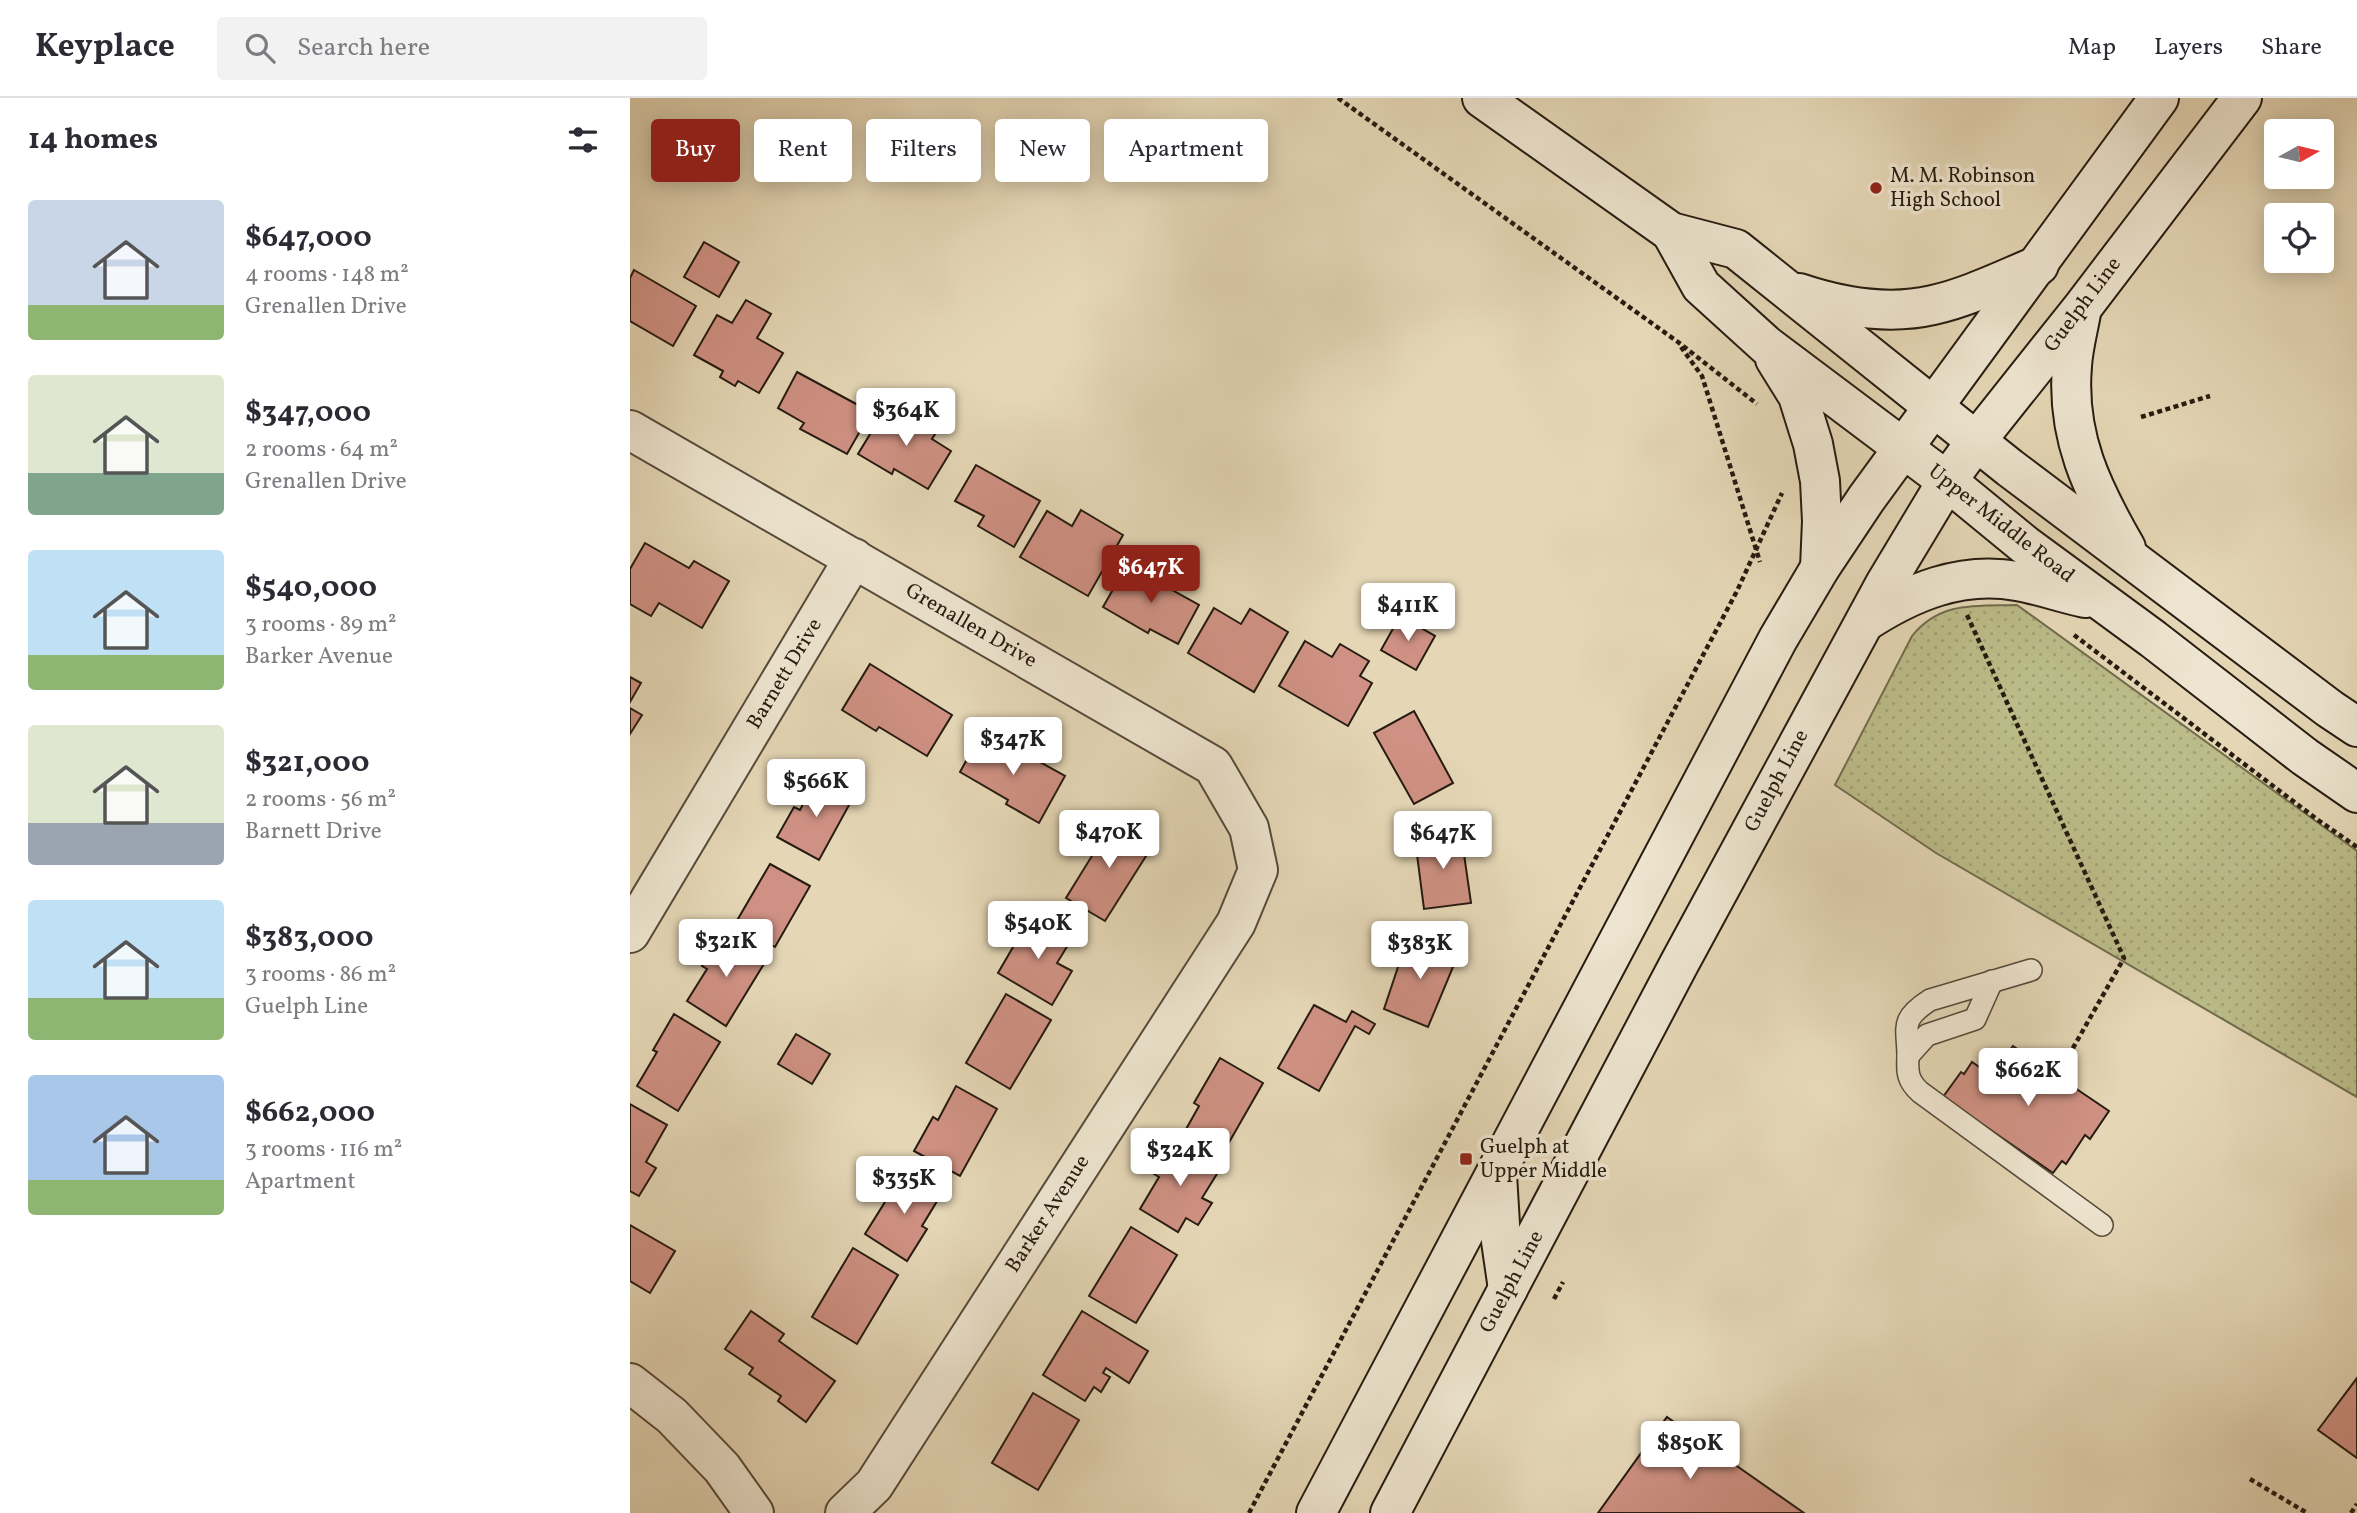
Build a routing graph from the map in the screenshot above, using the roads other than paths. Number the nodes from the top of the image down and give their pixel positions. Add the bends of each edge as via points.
1 (1482, 98) edge
2 (2159, 98) edge
3 (2242, 98) edge
4 (1671, 232) junction
5 (2039, 265) junction
6 (1789, 290) junction
7 (2082, 308) junction
8 (1766, 345) junction
9 (1934, 406) junction
10 (630, 430) edge
11 (1977, 440) junction
12 (1902, 449) junction
13 (1947, 481) junction
14 (854, 558) junction
15 (2132, 559) junction
16 (1821, 568) junction
17 (2105, 603) junction
18 (1865, 622) junction
19 (2357, 727) edge
20 (2357, 793) edge
21 (1258, 870) joint
22 (630, 933) edge
23 (2031, 970) dead end
24 (1992, 981) junction
25 (1908, 1056) junction
26 (1496, 1175) junction
27 (2102, 1224) dead end
28 (1508, 1289) junction
29 (630, 1383) edge
30 (754, 1513) edge
31 (845, 1513) edge
32 (1316, 1513) edge
33 (1390, 1513) edge

1 - 4 main road, Upper Middle Road
2 - 5 main road
3 - 7 main road, Guelph Line
4 - 6 main road, Upper Middle Road via 1736,249
4 - 8 main road, Upper Middle Road via 1701,286
5 - 6 main road via 1913,309 1878,309
5 - 9 main road
6 - 9 main road, Upper Middle Road
7 - 11 main road, Guelph Line
7 - 15 main road via 2072,366 2076,439 2104,511
8 - 12 main road, Upper Middle Road
8 - 16 main road via 1798,396 1812,444 1820,481
9 - 11 main road, Upper Middle Road
9 - 12 main road
10 - 14 main road, Grenallen Drive
11 - 13 main road, Guelph Line
11 - 15 main road, Upper Middle Road
12 - 13 main road, Upper Middle Road
12 - 16 main road
13 - 17 main road, Upper Middle Road
13 - 18 main road, Guelph Line
14 - 21 main road, Grenallen Drive via 1213,766 1249,828
14 - 22 main road, Barnett Drive
15 - 19 main road, Upper Middle Road
16 - 26 main road via 1772,652
17 - 18 main road via 2020,581 1979,578 1930,588
17 - 20 main road, Upper Middle Road
18 - 28 main road, Guelph Line
21 - 31 main road, Barker Avenue via 1236,923 874,1485
23 - 24 lane
24 - 25 lane via 1975,1019 1927,1035
24 - 25 lane via 1917,1008 1905,1028
25 - 27 lane via 1908,1076 1920,1093
26 - 28 main road
26 - 32 main road
28 - 33 main road, Guelph Line
29 - 30 main road via 672,1416 714,1460

